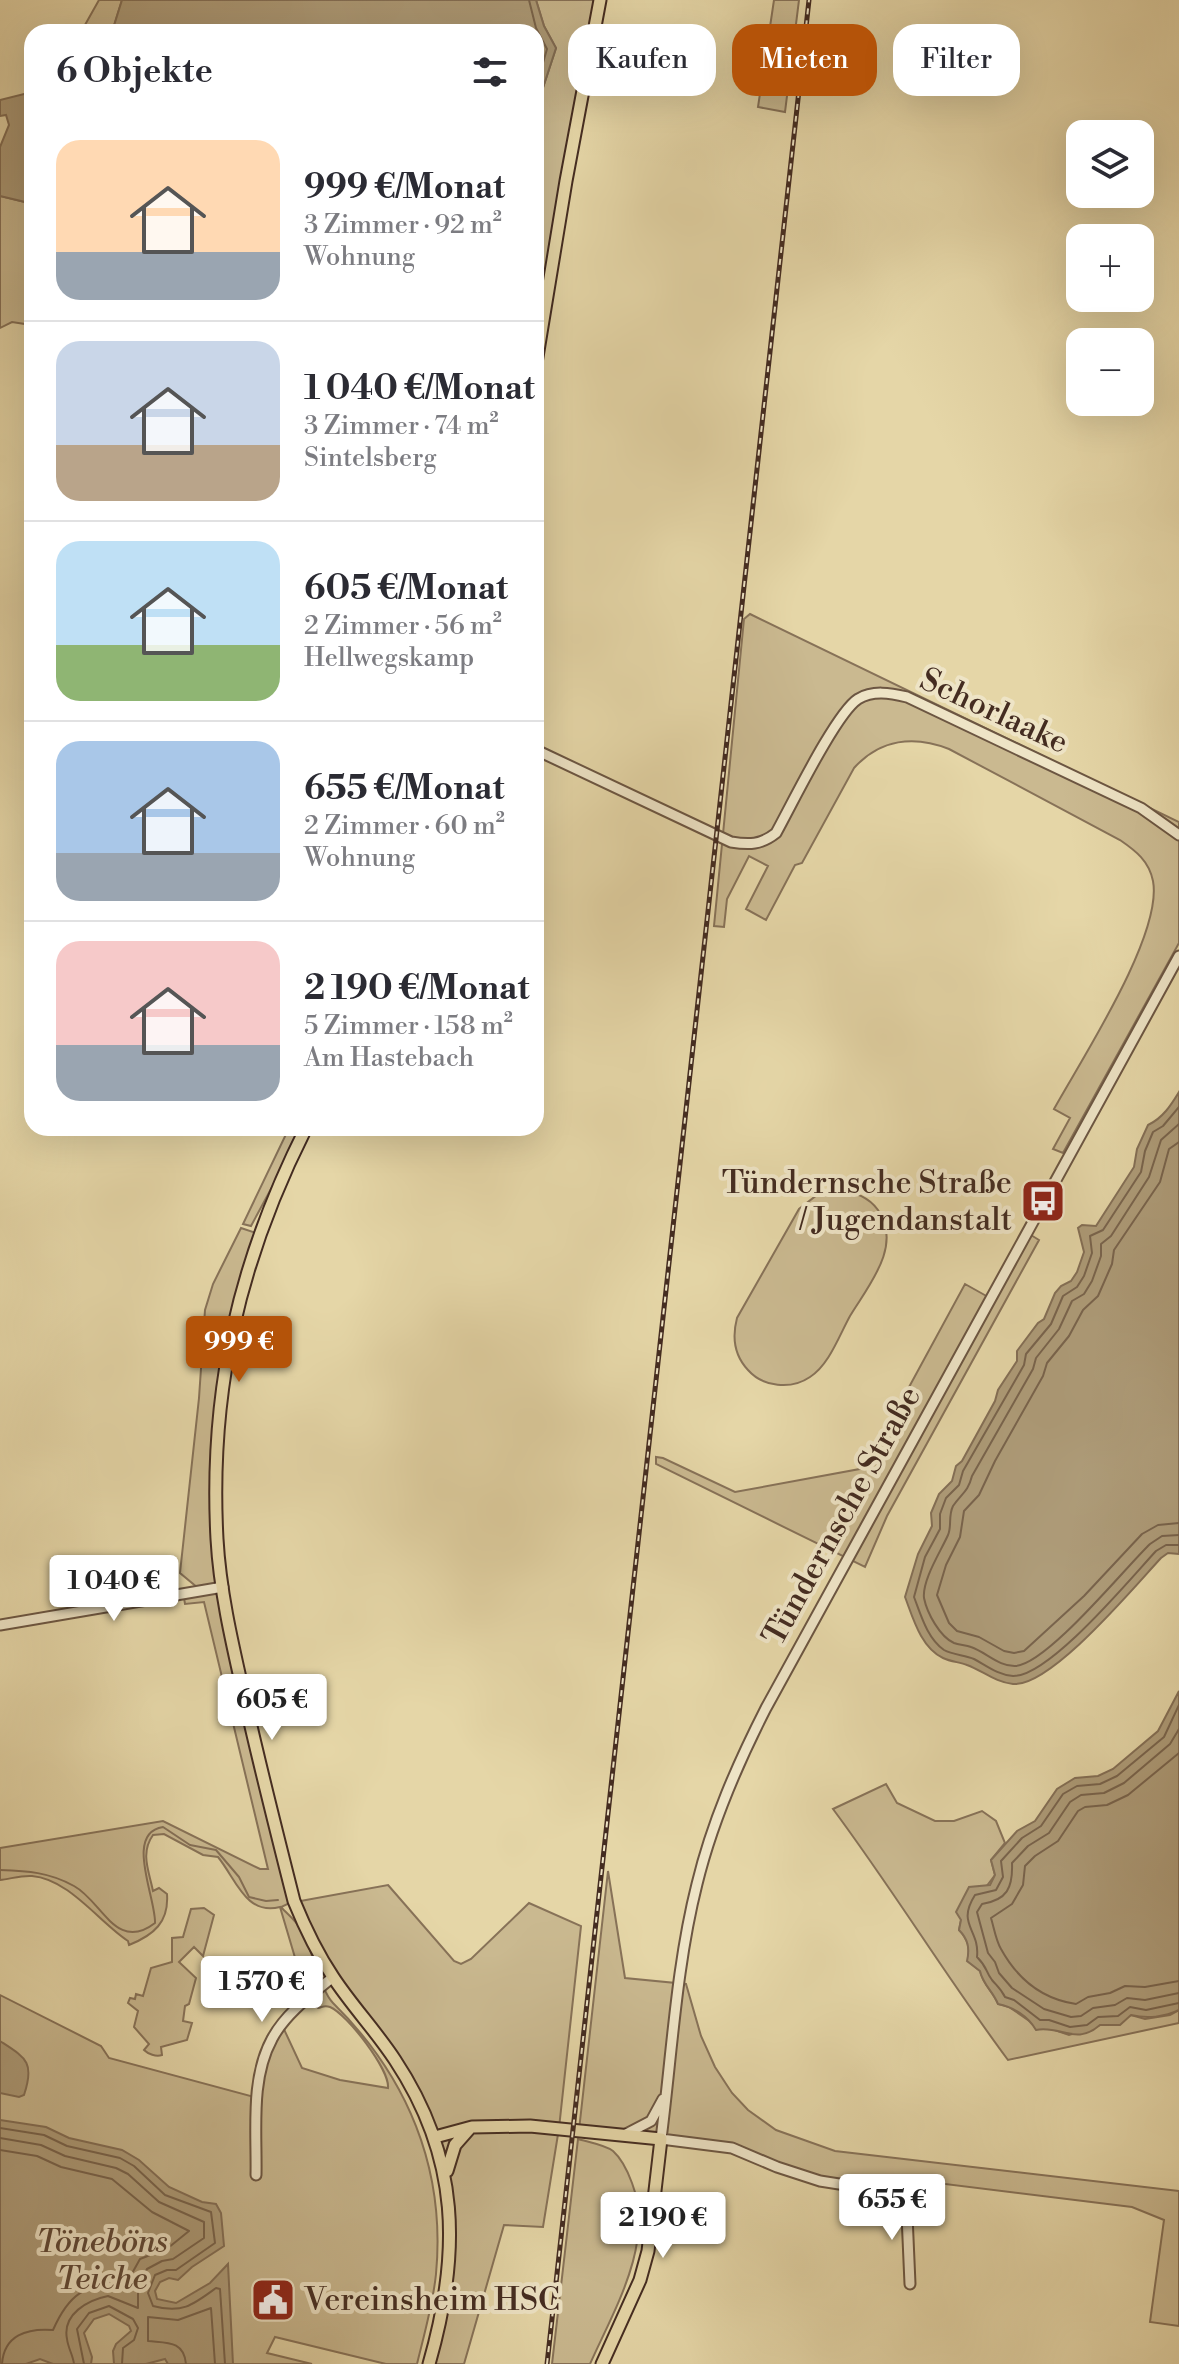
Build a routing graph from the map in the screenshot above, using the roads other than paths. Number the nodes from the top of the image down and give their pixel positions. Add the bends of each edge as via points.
1 (600, 0) edge
2 (544, 312) edge
3 (544, 754) edge
4 (1179, 835) edge
5 (1179, 956) edge
6 (302, 1136) edge
7 (223, 1587) junction
8 (0, 1625) edge
9 (333, 1977) junction
10 (667, 2089) junction
11 (472, 2127) junction
12 (625, 2135) junction
13 (435, 2137) junction
14 (661, 2139) junction
15 (256, 2175) dead end
16 (446, 2176) junction
17 (910, 2284) dead end
18 (429, 2364) edge
19 (602, 2364) edge

1 - 2 main road
3 - 4 street, Schorlaake via 731,842 749,845 776,833 841,717 856,700 889,693 1141,808
5 - 10 street, Tündernsche Straße via 733,1776 697,1885
6 - 7 main road via 259,1234 222,1381 215,1463
7 - 8 street
7 - 9 main road via 294,1901
9 - 13 main road via 394,2060
9 - 15 street via 290,2014 262,2062
10 - 12 street via 651,2121
10 - 14 street, Tündernsche Straße
11 - 12 main road via 530,2126
11 - 13 main road
11 - 16 main road via 455,2145
12 - 14 main road
13 - 16 main road
14 - 17 street via 732,2148 820,2181 890,2192 907,2215
14 - 19 main road via 648,2251
16 - 18 main road via 447,2275

